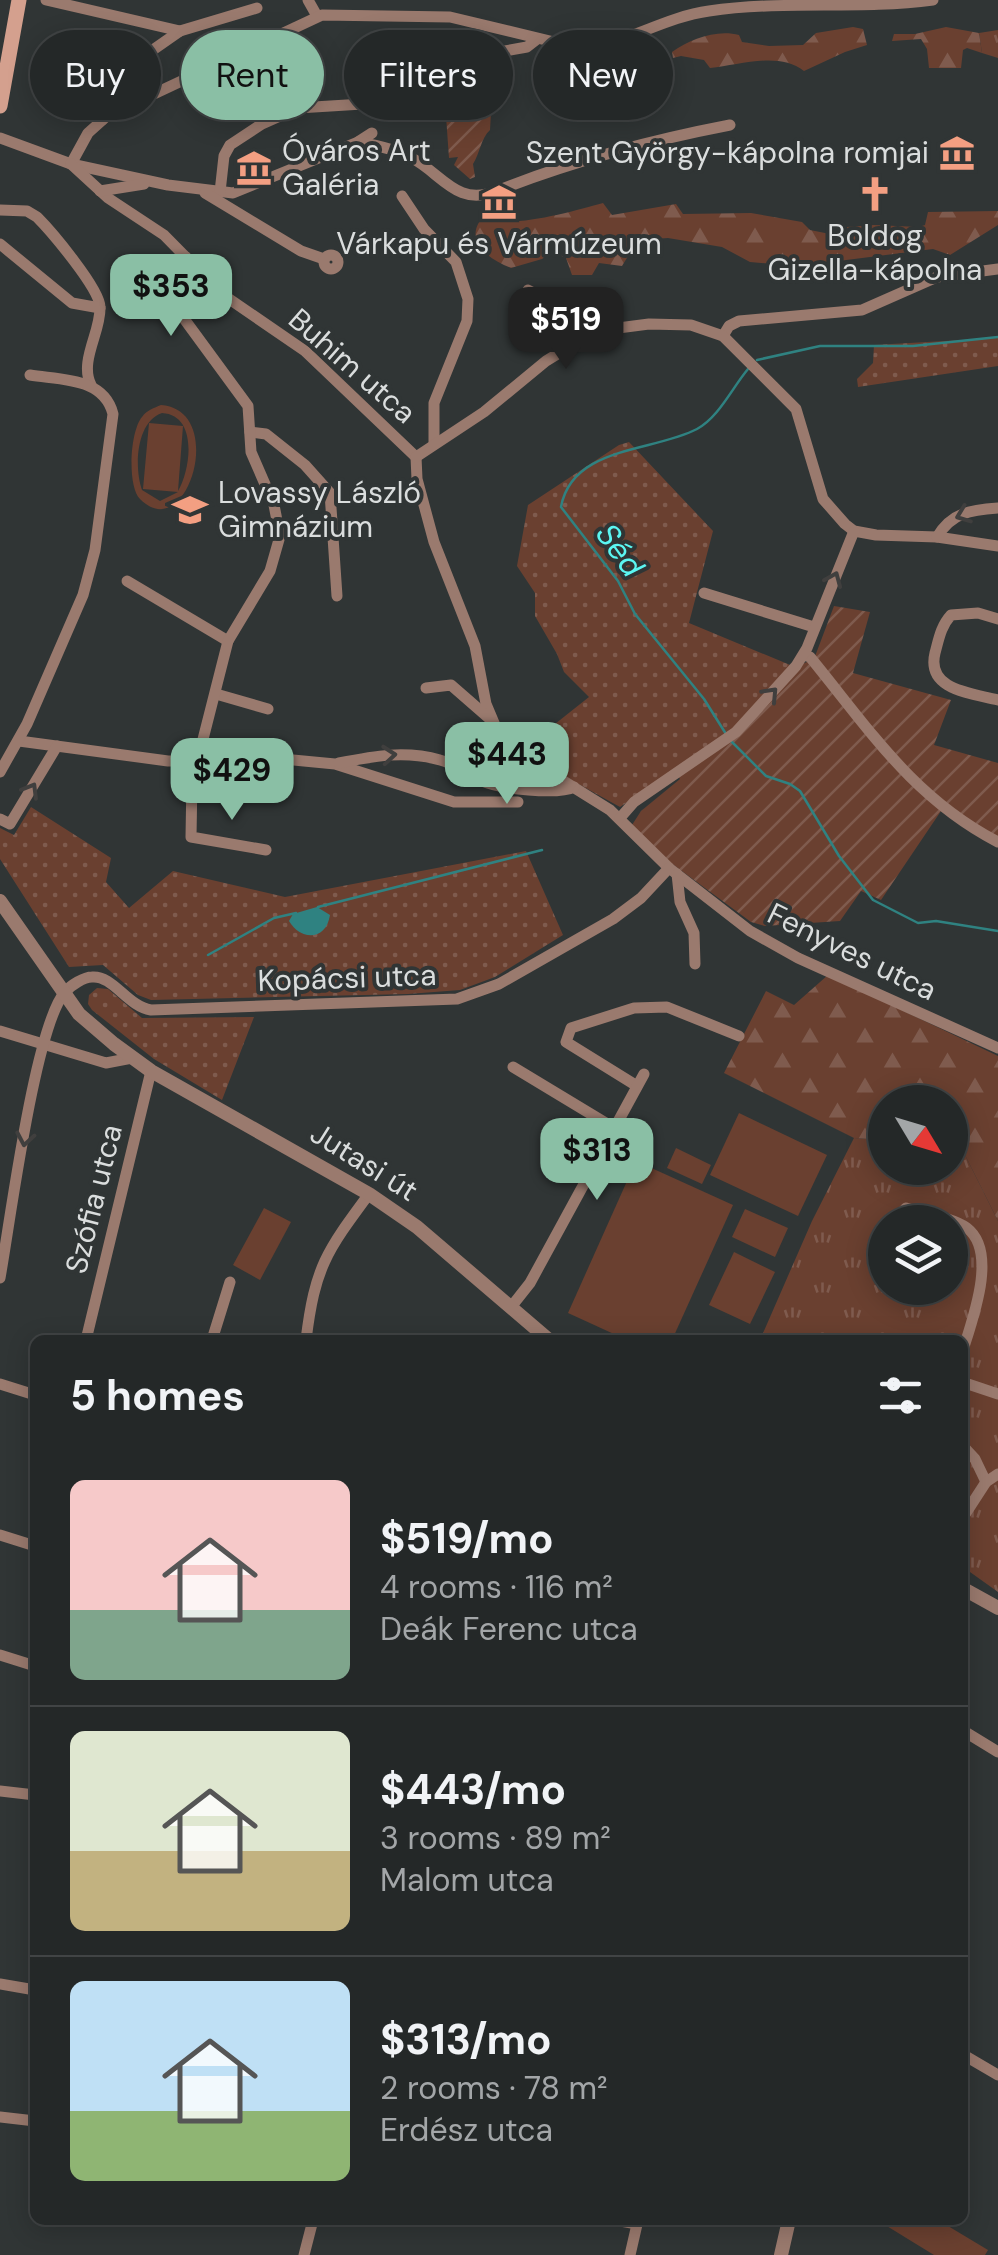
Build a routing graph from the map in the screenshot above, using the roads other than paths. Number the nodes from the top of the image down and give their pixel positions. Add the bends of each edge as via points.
1 (20, 0) edge
2 (46, 0) edge
3 (308, 0) edge
4 (739, 0) edge
5 (933, 0) edge
6 (757, 7) junction
7 (257, 8) dead end
8 (317, 16) junction
9 (647, 30) edge
10 (180, 31) junction
11 (533, 39) edge
12 (533, 43) edge
13 (161, 44) edge
14 (161, 89) edge
15 (0, 106) edge
16 (102, 120) edge
17 (730, 125) dead end
18 (0, 138) edge
19 (71, 164) junction
20 (111, 172) junction
21 (168, 184) junction
22 (115, 187) junction
23 (196, 189) junction
24 (100, 190) junction
25 (220, 192) junction
26 (402, 196) dead end
27 (0, 210) edge
28 (0, 244) edge
29 (186, 257) junction
30 (324, 259) dead end
31 (998, 269) edge
32 (528, 290) dead end
33 (100, 308) junction
34 (595, 331) junction
35 (722, 336) junction
36 (30, 375) dead end
37 (91, 384) junction
38 (249, 428) junction
39 (434, 442) junction
40 (416, 456) junction
41 (998, 508) edge
42 (854, 531) junction
43 (937, 537) junction
44 (998, 546) edge
45 (128, 581) dead end
46 (704, 593) dead end
47 (337, 596) dead end
48 (998, 619) edge
49 (814, 627) junction
50 (228, 642) junction
51 (804, 655) junction
52 (426, 688) dead end
53 (216, 694) junction
54 (998, 700) edge
55 (268, 709) dead end
56 (490, 719) junction
57 (19, 741) junction
58 (58, 746) junction
59 (200, 751) junction
60 (187, 758) junction
61 (335, 764) junction
62 (0, 772) edge
63 (574, 787) junction
64 (518, 802) dead end
65 (0, 818) edge
66 (620, 818) junction
67 (998, 842) edge
68 (266, 850) dead end
69 (673, 871) junction
70 (0, 901) edge
71 (694, 964) dead end
72 (63, 994) junction
73 (0, 1030) edge
74 (739, 1036) dead end
75 (43, 1043) junction
76 (998, 1048) edge
77 (132, 1058) junction
78 (513, 1067) dead end
79 (151, 1070) junction
80 (644, 1074) dead end
81 (637, 1086) junction
82 (614, 1128) junction
83 (370, 1194) junction
84 (968, 1228) edge
85 (0, 1275) edge
86 (230, 1282) dead end
87 (511, 1307) junction
88 (87, 1335) edge
89 (214, 1335) edge
90 (307, 1335) edge
91 (541, 1335) edge
92 (967, 1335) edge
93 (0, 1384) edge
94 (968, 1384) edge
95 (30, 1393) edge
96 (998, 1394) edge
97 (968, 1452) edge
98 (998, 1474) edge
99 (986, 1482) junction
100 (968, 1510) edge
101 (0, 1535) edge
102 (30, 1544) edge
103 (968, 1591) edge
104 (998, 1608) edge
105 (0, 1655) edge
106 (30, 1664) edge
107 (968, 1734) edge
108 (998, 1752) edge
109 (0, 1791) edge
110 (30, 1794) edge
111 (0, 1984) edge
112 (30, 1989) edge
113 (968, 2058) edge
114 (998, 2075) edge
115 (0, 2117) edge
116 (30, 2121) edge
117 (312, 2225) edge
118 (636, 2225) edge
119 (788, 2225) edge
120 (782, 2254) edge
121 (304, 2255) edge
122 (630, 2255) edge

1 - 15 main road
2 - 10 street
3 - 8 street
4 - 6 street
5 - 6 street
6 - 9 street via 690,15
7 - 10 street
8 - 11 street via 450,17
8 - 14 street
10 - 13 street
12 - 25 street via 464,58 395,102 298,108 262,124 230,145
16 - 19 street
17 - 25 street via 676,135 481,196 459,193 407,155 369,142 233,194
18 - 19 street
19 - 20 street
19 - 24 street, Buhim utca
20 - 21 street
20 - 22 street
21 - 22 street
21 - 23 street
22 - 24 street
23 - 25 street
23 - 30 street
24 - 29 street, Buhim utca
26 - 39 street via 456,262 468,299 467,321 434,404
27 - 33 street via 37,217 97,291
28 - 33 street via 72,303
29 - 38 street via 170,276 182,316 246,400
29 - 40 street, Buhim utca via 222,294 314,359
31 - 35 street via 937,277 862,310 739,321
32 - 34 street
33 - 37 street via 87,370
34 - 35 street via 691,325
34 - 39 street
35 - 42 street via 796,409 823,500
36 - 37 street
37 - 57 street via 112,414 95,550 77,612
38 - 47 street via 266,434 330,493
38 - 50 street via 280,536 270,571
39 - 40 street
40 - 56 street via 434,542 475,646
41 -> 43 street via 968,510
42 - 43 street
49 -> 42 street
43 - 44 street
45 - 50 street
46 - 49 street
48 - 54 street via 952,615 932,663 942,682
49 - 51 street
50 - 53 street
66 -> 51 street via 736,732
51 - 67 street via 912,782
52 - 56 street, Fenyves utca via 451,685
53 - 55 street
53 - 59 street
56 - 63 street, Fenyves utca via 511,746
57 - 58 street
57 - 62 street
58 - 60 street
65 -> 58 street via 10,824
59 - 60 street
59 - 61 street
60 - 68 street via 191,837
61 -> 63 street via 403,753 444,760 499,786 563,793
61 - 64 street via 454,802
63 - 66 street, Fenyves utca
66 - 69 street, Fenyves utca
69 - 71 street via 694,933
69 - 72 street, Kopácsi utca via 613,918 499,984 457,999 151,1010 94,976
69 - 76 street, Fenyves utca via 778,948
70 - 72 street, Jutasi út
72 - 75 street
72 - 77 street, Jutasi út
73 - 75 street, Jutasi út
74 - 81 street via 667,1006 634,1008 571,1028 566,1042
75 - 77 street, Jutasi út via 106,1063
75 -> 85 street
77 - 79 street, Jutasi út
78 - 82 street
79 - 83 street, Jutasi út
79 - 88 street, Szófia utca
80 - 81 street
81 - 82 street
82 - 87 street
83 - 87 street, Jutasi út
83 - 90 street via 324,1258
84 - 92 street via 988,1260
86 - 89 street
87 - 91 street, Jutasi út
93 - 95 street
94 - 96 street
97 - 99 street
98 - 99 street
99 - 100 street
101 - 102 street
103 - 104 street
105 - 106 street
107 - 108 street
109 - 110 street
111 - 112 street
113 - 114 street
115 - 116 street
117 - 121 street
118 - 122 street
119 - 120 street

